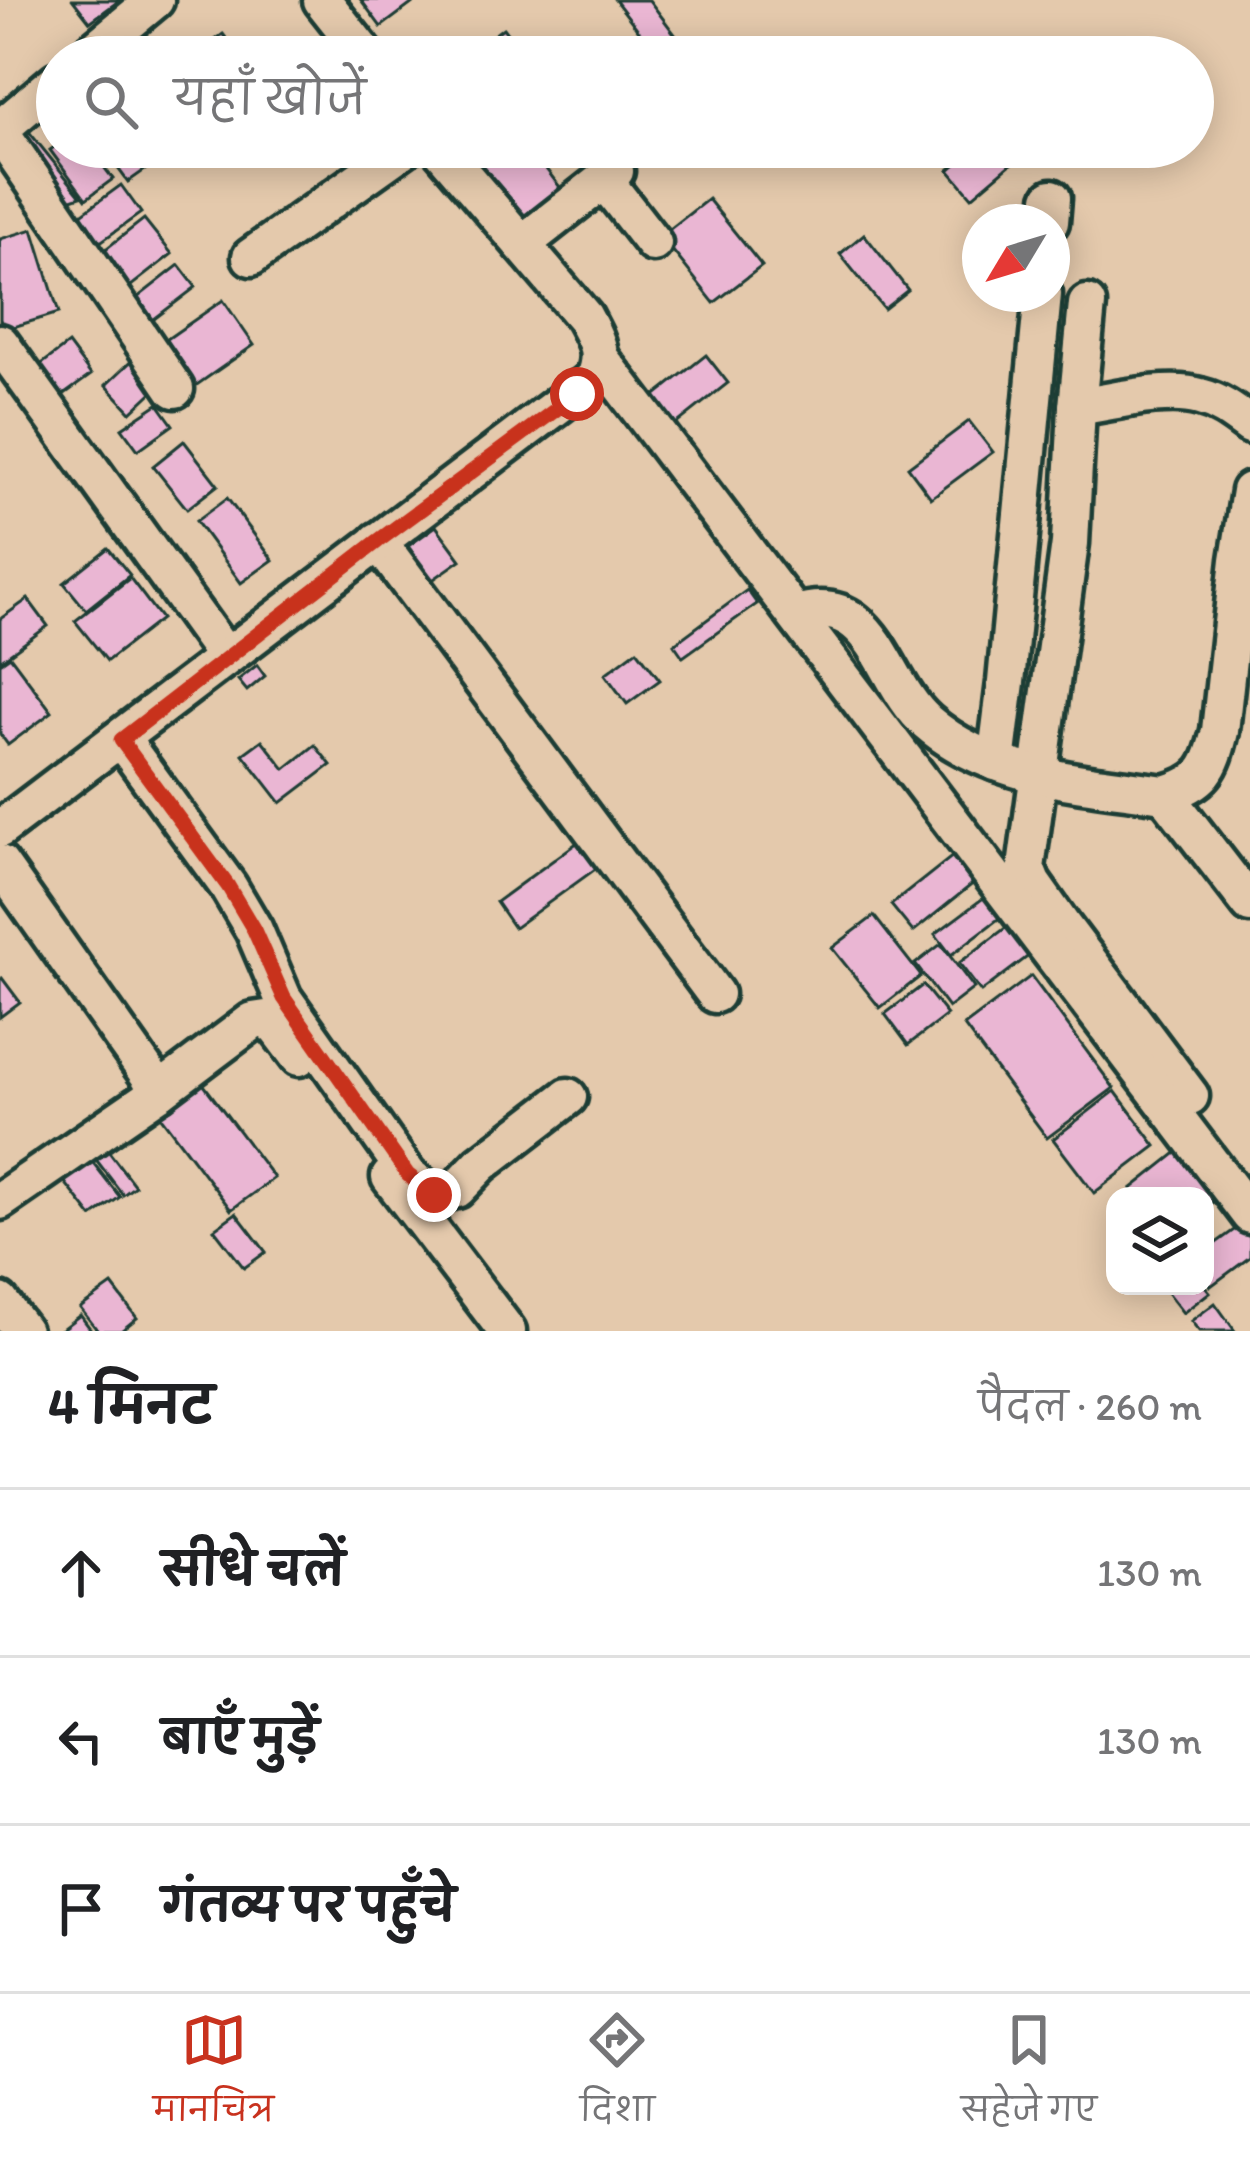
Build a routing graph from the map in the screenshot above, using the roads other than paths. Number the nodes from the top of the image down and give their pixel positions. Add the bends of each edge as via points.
1 (155, 0) edge
2 (322, 0) edge
3 (111, 36) edge
4 (350, 36) edge
5 (36, 99) edge
6 (0, 130) edge
7 (376, 168) edge
8 (457, 168) edge
9 (653, 242) dead end
10 (522, 244) junction
11 (251, 257) dead end
12 (1087, 304) dead end
13 (1041, 312) edge
14 (0, 344) edge
15 (601, 359) junction
16 (175, 389) dead end
17 (1077, 406) junction
18 (1250, 425) edge
19 (1250, 491) edge
20 (378, 541) junction
21 (1244, 560) edge
22 (813, 613) junction
23 (226, 656) junction
24 (121, 740) junction
25 (996, 762) junction
26 (1041, 775) junction
27 (1166, 794) junction
28 (0, 829) edge
29 (0, 864) edge
30 (1250, 904) edge
31 (715, 994) dead end
32 (160, 1091) junction
33 (568, 1097) dead end
34 (1250, 1176) edge
35 (0, 1201) edge
36 (1250, 1215) edge
37 (0, 1302) edge
38 (22, 1331) edge
39 (507, 1331) edge

1 - 3 street
2 - 4 street
5 - 6 street
6 - 16 street
7 - 11 street
8 - 10 street
9 - 10 street via 609,176
10 - 15 street via 584,317
12 - 17 street
13 - 25 street
14 - 23 street
15 - 20 street via 577,394
15 - 22 street
17 - 18 street via 1195,395
17 - 26 street via 1070,543
19 - 21 street
20 - 23 street
20 - 31 street
21 - 27 street via 1214,758 1202,777
22 - 25 street via 839,633 877,693 934,754
22 - 36 street via 1001,890
23 - 24 street
24 - 28 street
24 - 33 street via 228,886 284,998 408,1175 434,1195 457,1189
25 - 26 street
26 - 27 street
26 - 34 street via 1026,868 1032,883
27 - 30 street
29 - 32 street
32 - 35 street
32 - 39 street via 266,1019
37 - 38 street

